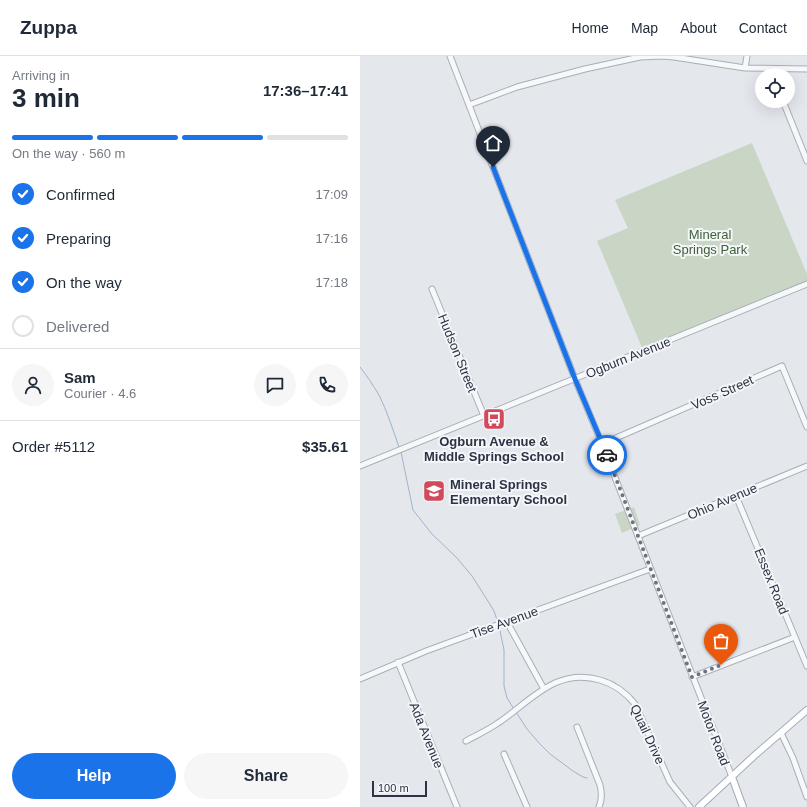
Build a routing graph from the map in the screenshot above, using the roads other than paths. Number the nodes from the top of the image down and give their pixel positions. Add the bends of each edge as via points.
1 (450, 56) edge
2 (747, 56) edge
3 (745, 68) junction
4 (807, 69) edge
5 (469, 105) junction
6 (786, 108) edge
7 (807, 161) edge
8 (807, 284) edge
9 (432, 289) dead end
10 (575, 379) junction
11 (484, 416) junction
12 (807, 427) edge
13 (602, 444) junction
14 (360, 466) edge
15 (807, 466) edge
16 (736, 496) junction
17 (638, 536) junction
18 (650, 568) junction
19 (507, 622) junction
20 (795, 637) junction
21 (398, 662) junction
22 (807, 666) edge
23 (692, 677) junction
24 (360, 679) edge
25 (544, 688) junction
26 (807, 710) edge
27 (577, 727) dead end
28 (781, 733) junction
29 (466, 741) dead end
30 (504, 754) dead end
31 (732, 777) junction
32 (807, 797) edge
33 (457, 807) edge
34 (527, 807) edge
35 (599, 807) edge
36 (690, 807) edge
37 (699, 807) edge
38 (743, 807) edge

1 - 5 street, Motor Road
2 - 3 street
3 - 4 street
3 - 5 street via 674,57 640,57 517,87
5 - 10 street, Motor Road
6 - 7 street
8 - 10 street, Ogburn Avenue
9 - 11 street, Hudson Street
10 - 11 street, Ogburn Avenue
10 - 13 street, Motor Road
11 - 14 street, Ogburn Avenue
12 - 13 street, Voss Street via 782,366
13 - 17 street, Motor Road
15 - 16 street, Ohio Avenue
16 - 17 street, Ohio Avenue
16 - 20 street, Essex Road
17 - 18 street, Motor Road
18 - 19 street, Tise Avenue
18 - 23 street, Motor Road
19 - 21 street, Tise Avenue
19 - 25 street
20 - 22 street, Essex Road
20 - 23 street
21 - 24 street, Tise Avenue
21 - 33 street, Ada Avenue
23 - 31 street, Motor Road
25 - 29 street, Quail Drive via 498,723
25 - 36 street, Quail Drive via 565,679 581,677 606,682 627,695 638,710 670,782
26 - 28 main road
27 - 35 street via 600,785 602,799
28 - 31 main road
28 - 32 street
30 - 34 street
31 - 37 main road
31 - 38 main road, Motor Road

